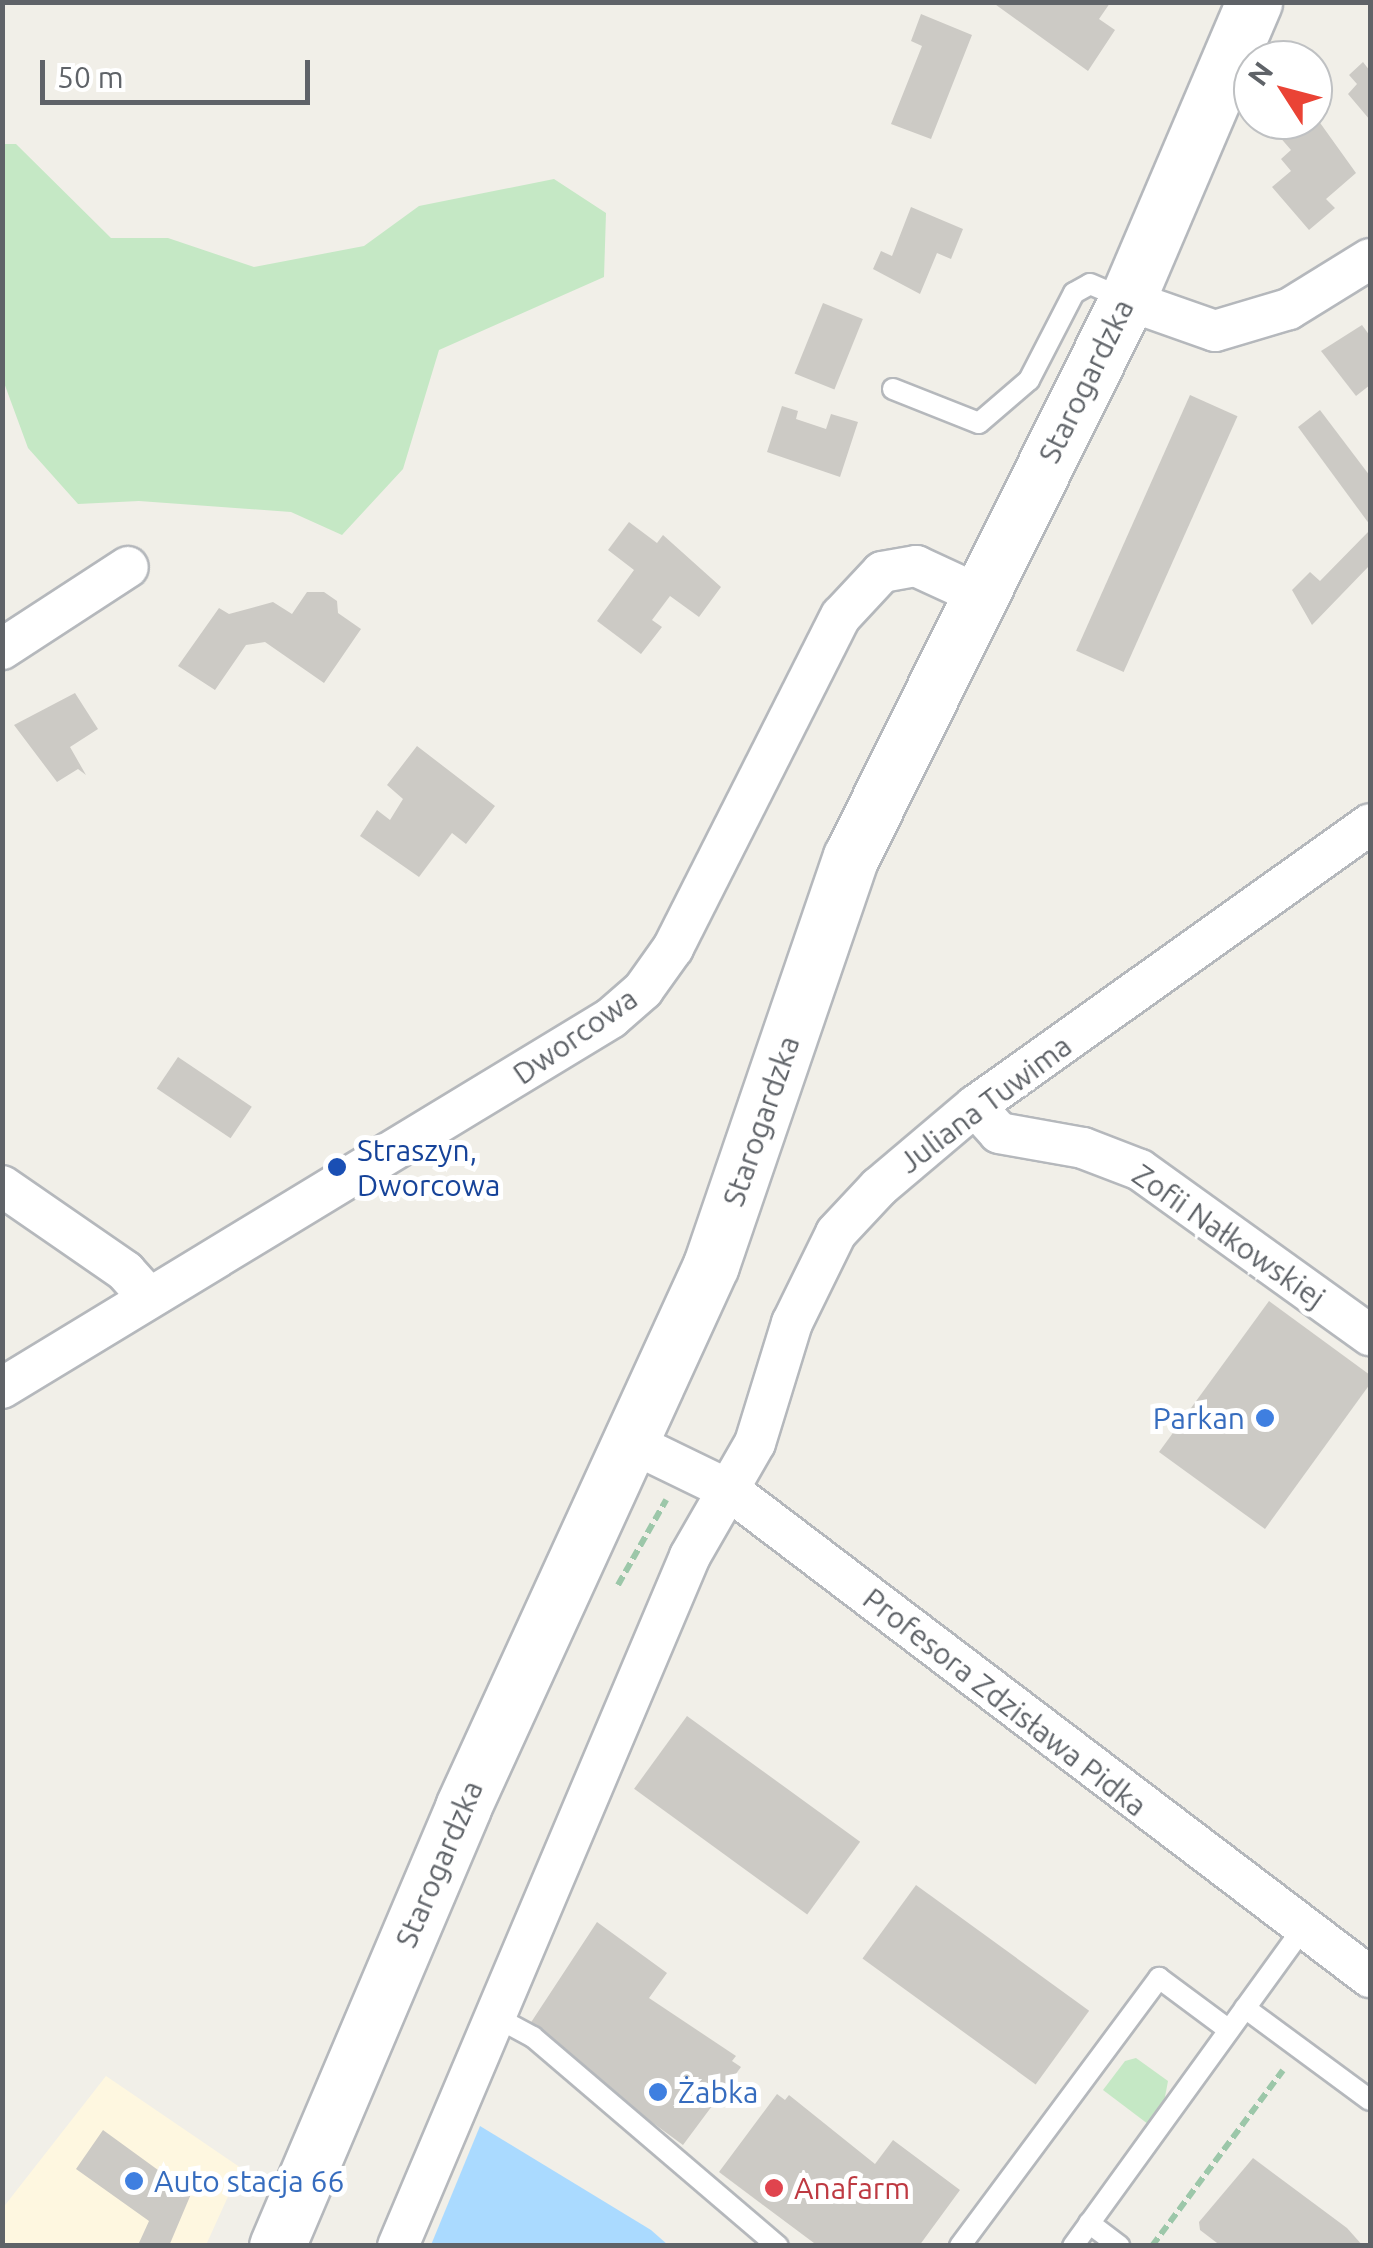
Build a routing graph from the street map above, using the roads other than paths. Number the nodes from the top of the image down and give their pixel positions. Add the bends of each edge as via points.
1 (1254, 2) edge
2 (1370, 260) edge
3 (1127, 300) junction
4 (893, 389) dead end
5 (128, 567) dead end
6 (981, 596) junction
7 (2, 649) edge
8 (1370, 824) edge
9 (975, 1106) junction
10 (2, 1186) edge
11 (148, 1298) junction
12 (1370, 1335) edge
13 (2, 1388) edge
14 (630, 1442) junction
15 (730, 1490) junction
16 (1303, 1928) junction
17 (1370, 1977) edge
18 (1245, 2008) junction
19 (494, 2016) junction
20 (1229, 2030) junction
21 (1370, 2100) edge
22 (1089, 2223) junction
23 (277, 2246) edge
24 (398, 2246) edge
25 (778, 2246) edge
26 (960, 2246) edge
27 (1073, 2246) edge
28 (1119, 2246) edge

1 - 3 main road, Starogardzka
2 - 3 street via 1289,308 1215,331
3 - 4 lane via 1090,284 1074,293 1029,380 979,423
3 - 6 main road, Starogardzka
5 - 7 street
6 - 11 street, Dworcowa via 916,566 882,572 840,616 672,948 643,990 611,1018
6 - 14 main road, Starogardzka via 851,858 711,1265
8 - 9 street, Juliana Tuwima
9 - 12 street, Zofii Nałkowskiej via 999,1133 1083,1148 1140,1170
9 - 15 street, Juliana Tuwima via 836,1233 805,1289 756,1443
10 - 11 street via 125,1271
11 - 13 street, Dworcowa
14 - 15 street, Profesora Zdzisława Pidka
14 - 23 main road, Starogardzka via 463,1807
15 - 16 street, Profesora Zdzisława Pidka
15 - 19 street, Juliana Tuwima via 690,1556
16 - 17 street, Profesora Zdzisława Pidka
16 - 18 lane
18 - 20 lane
18 - 21 lane
19 - 24 street, Juliana Tuwima
19 - 25 lane via 533,2037
20 - 22 lane
20 - 26 lane via 1159,1978
22 - 27 lane
22 - 28 lane

